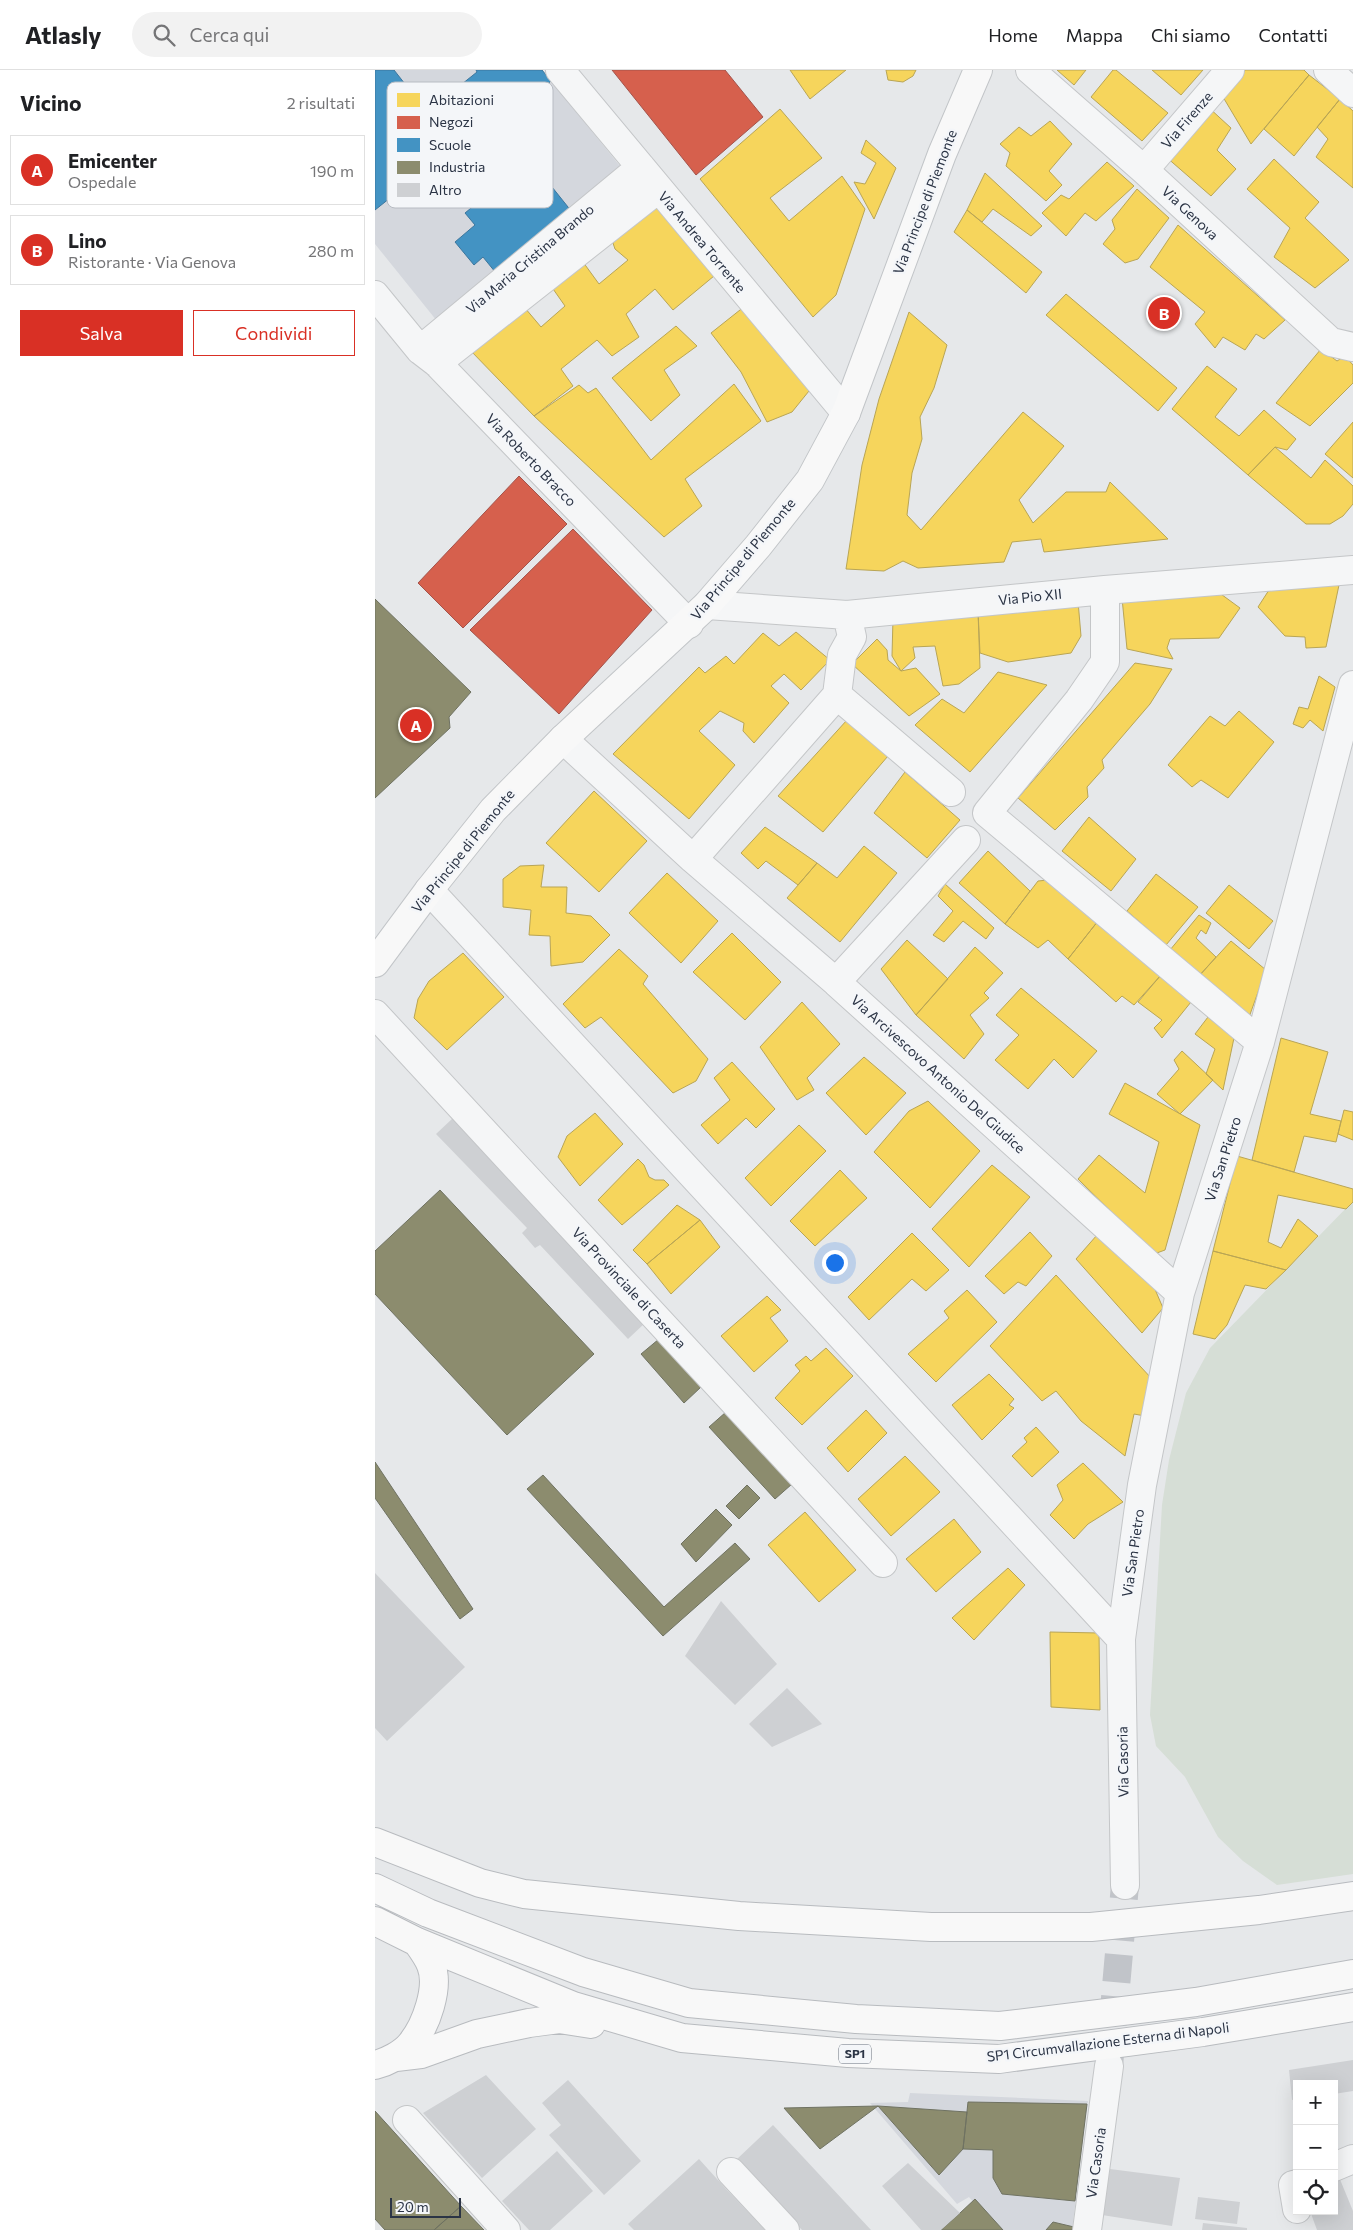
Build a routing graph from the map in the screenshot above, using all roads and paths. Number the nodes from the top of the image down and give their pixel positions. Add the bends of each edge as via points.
1 (560, 70) edge
2 (978, 70) edge
3 (1030, 70) edge
4 (1230, 70) edge
5 (1328, 70) edge
6 (1353, 93) edge
7 (641, 167) junction
8 (1143, 170) junction
9 (658, 189) junction
10 (375, 295) edge
11 (1353, 347) edge
12 (428, 356) junction
13 (846, 413) junction
14 (1353, 570) edge
15 (1105, 590) junction
16 (698, 614) junction
17 (847, 615) junction
18 (1353, 684) edge
19 (837, 695) junction
20 (563, 739) junction
21 (951, 792) dead end
22 (966, 840) dead end
23 (693, 859) junction
24 (429, 890) junction
25 (375, 963) edge
26 (836, 982) junction
27 (375, 1014) edge
28 (1260, 1042) junction
29 (1180, 1293) junction
30 (883, 1563) dead end
31 (1121, 1639) junction
32 (375, 1842) edge
33 (1125, 1885) tunnel mouth
34 (375, 1888) edge
35 (1353, 1896) edge
36 (375, 1921) edge
37 (417, 1942) junction
38 (1353, 1974) edge
39 (1353, 2007) edge
40 (1290, 2018) junction
41 (1353, 2021) edge
42 (640, 2026) junction
43 (385, 2061) edge
44 (1109, 2066) tunnel mouth
45 (407, 2120) dead end
46 (1353, 2159) edge
47 (1338, 2165) edge
48 (731, 2172) dead end
49 (1298, 2215) edge
50 (506, 2230) edge
51 (785, 2230) edge
52 (1087, 2230) edge
53 (1303, 2230) edge

1 - 7 street, Via Andrea Torrente
2 - 13 main road, Via Principe di Piemonte via 942,154
3 - 8 street, Via Genova
4 - 8 street, Via Firenze
5 - 6 street
7 - 9 street, Via Andrea Torrente
7 - 12 street, Via Maria Cristina Brando
8 - 11 street, Via Genova via 1331,342
9 - 12 street, Via Maria Cristina Brando
9 - 13 street, Via Andrea Torrente
10 - 12 street, Via Roberto Bracco
12 - 16 street, Via Roberto Bracco
13 - 16 main road, Via Principe di Piemonte via 810,480
14 - 15 street, Via Pio XII
15 - 17 street, Via Pio XII
15 - 28 street via 1105,662 1079,700 987,813
16 - 17 street, Via Pio XII
16 - 20 main road, Via Principe di Piemonte
17 - 19 street via 852,637 842,655
18 - 28 street, Via San Pietro
19 - 21 street
19 - 23 street
20 - 23 street, Via Arcivescovo Antonio Del Giudice
20 - 24 main road, Via Principe di Piemonte via 493,810
22 - 26 street
23 - 26 street, Via Arcivescovo Antonio Del Giudice
24 - 25 main road, Via Principe di Piemonte
24 - 31 street
26 - 29 street, Via Arcivescovo Antonio Del Giudice
27 - 30 street, Via Provinciale di Caserta
28 - 29 street, Via San Pietro
29 - 31 street, Via San Pietro via 1142,1485
31 - 33 street, Via Casoria
32 - 35 main road via 480,1883 524,1894 739,1916 921,1926 1091,1927 1259,1910
34 - 38 main road, SP1 Circumvallazione Esterna di Napoli via 428,1913 583,1972 689,2003 856,2019 1000,2026 1196,2002
36 - 37 main road, SP1 Circumvallazione Esterna di Napoli / SP1
37 - 42 main road, SP1 Circumvallazione Esterna di Napoli / SP1 via 573,2006
37 - 43 main road via 431,1966 435,1992 411,2044
39 - 40 main road, SP1 Circumvallazione Esterna di Napoli / SP1
40 - 41 main road
40 - 42 main road, SP1 Circumvallazione Esterna di Napoli / SP1 via 999,2058 828,2052 682,2038
42 - 43 main road via 559,2019 529,2023 477,2034 421,2054
44 - 52 street, Via Casoria
45 - 50 street
46 - 47 street
48 - 51 street
49 - 53 street

